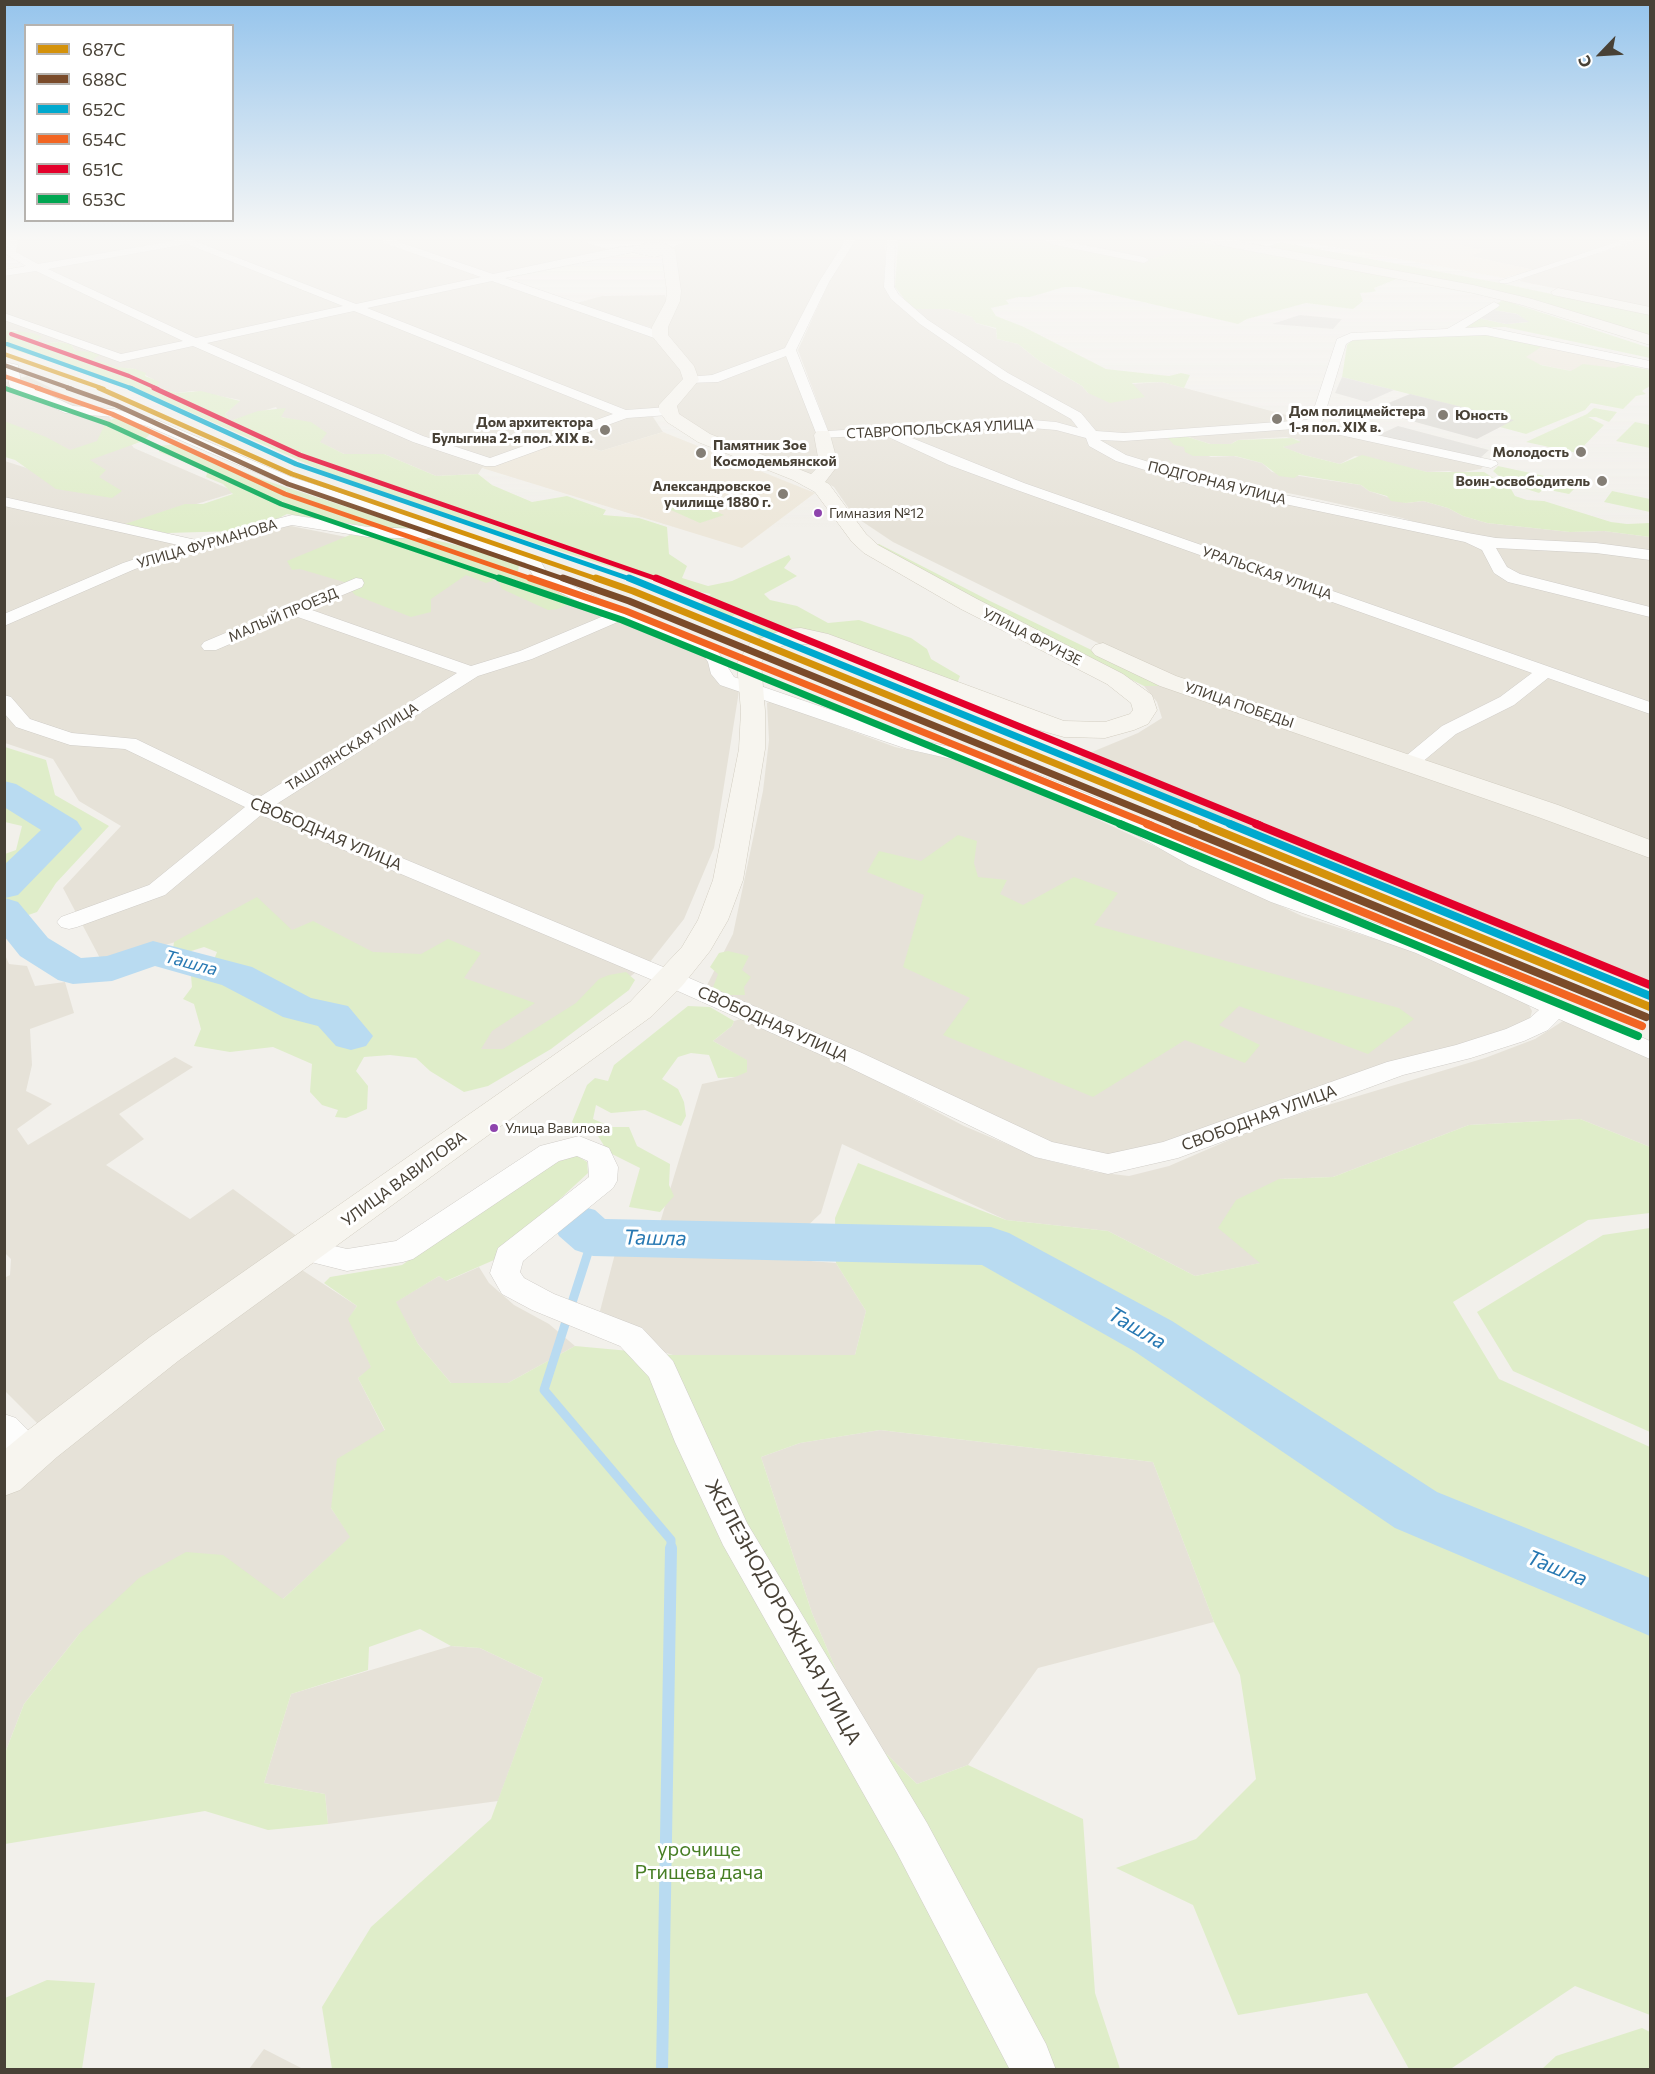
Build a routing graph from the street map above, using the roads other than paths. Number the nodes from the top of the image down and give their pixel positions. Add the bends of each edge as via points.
1 (65, 338) edge
2 (186, 338) edge
3 (215, 338) edge
4 (429, 338) edge
5 (661, 338) edge
6 (796, 338) edge
7 (947, 338) edge
8 (1353, 338) edge
9 (1521, 338) edge
10 (195, 342) junction
11 (790, 350) junction
12 (1650, 365) edge
13 (4, 366) edge
14 (691, 380) junction
15 (668, 411) junction
16 (625, 414) junction
17 (1308, 424) junction
18 (886, 431) junction
19 (823, 435) junction
20 (1092, 435) junction
21 (1491, 464) dead end
22 (814, 482) junction
23 (4, 501) edge
24 (846, 517) junction
25 (456, 535) junction
26 (1468, 538) junction
27 (175, 540) junction
28 (196, 545) junction
29 (1650, 555) edge
30 (151, 559) junction
31 (356, 583) dead end
32 (296, 610) junction
33 (1650, 612) edge
34 (620, 615) junction
35 (4, 621) edge
36 (210, 646) dead end
37 (1546, 671) junction
38 (471, 672) junction
39 (750, 688) junction
40 (4, 701) edge
41 (1650, 708) edge
42 (1408, 764) junction
43 (259, 806) junction
44 (1650, 850) edge
45 (69, 922) dead end
46 (671, 980) junction
47 (1556, 1009) junction
48 (1650, 1051) edge
49 (305, 1251) junction
50 (4, 1428) edge
51 (30, 1455) junction
52 (4, 1477) edge
53 (1033, 2070) edge

1 - 10 street via 120,358
2 - 10 street
3 - 10 street
4 - 16 street
5 - 14 main road via 687,369
6 - 11 street
7 - 20 street, ПОДГОРНАЯ УЛИЦА via 1004,376 1076,416
8 - 17 street via 1341,342 1317,420
9 - 12 street
10 - 16 street via 418,439 490,463
11 - 14 street via 714,379
11 - 19 street
13 - 25 street via 14,368 15,384 70,410 114,413 152,423 286,480
14 - 15 main road via 668,405
15 - 16 street
15 - 22 main road, УЛИЦА ФРУНЗЕ via 680,424 704,438
17 - 20 street, СТАВРОПОЛЬСКАЯ УЛИЦА via 1124,437
17 - 21 street, СТАВРОПОЛЬСКАЯ УЛИЦА
18 - 19 street, СТАВРОПОЛЬСКАЯ УЛИЦА
18 - 20 street, СТАВРОПОЛЬСКАЯ УЛИЦА via 1020,423
18 - 37 street, УРАЛЬСКАЯ УЛИЦА via 1018,486
19 - 22 main road via 826,469
20 - 26 street, ПОДГОРНАЯ УЛИЦА via 1094,443 1121,458 1195,481
22 - 24 main road, УЛИЦА ФРУНЗЕ
23 - 27 street
24 - 39 main road, УЛИЦА ФРУНЗЕ via 859,538 885,559 1115,680 1143,700 1145,710 1139,719 1115,728 1064,729 801,635 759,646 749,663
24 - 42 main road, УЛИЦА ПОБЕДЫ via 887,544 1168,681
25 - 28 street, УЛИЦА ФУРМАНОВА via 369,532 292,520
25 - 34 street via 532,560 542,577
26 - 29 street, ПОДГОРНАЯ УЛИЦА
26 - 33 street via 1488,547 1500,570 1514,578
27 - 28 street
27 - 30 street
28 - 30 street, УЛИЦА ФУРМАНОВА
30 - 35 street, УЛИЦА ФУРМАНОВА
31 - 32 street, МАЛЫЙ ПРОЕЗД
32 - 36 street, МАЛЫЙ ПРОЕЗД
32 - 38 street
34 - 38 street, ТАШЛЯНСКАЯ УЛИЦА via 526,655
34 - 39 street via 709,651 720,674
37 - 41 street, УРАЛЬСКАЯ УЛИЦА
37 - 42 street via 1507,701 1449,730
38 - 43 street, ТАШЛЯНСКАЯ УЛИЦА
39 - 46 main road, УЛИЦА ВАВИЛОВА via 752,749 728,880 713,920 695,951
39 - 47 street via 914,745 984,760 1098,805 1197,860 1279,897 1424,948
40 - 43 street, СВОБОДНАЯ УЛИЦА via 23,723 70,739 129,743
42 - 44 main road, УЛИЦА ПОБЕДЫ
43 - 45 street, ТАШЛЯНСКАЯ УЛИЦА via 158,890
43 - 46 street, СВОБОДНАЯ УЛИЦА
46 - 47 street, СВОБОДНАЯ УЛИЦА via 853,1059 1045,1150 1108,1164 1168,1150 1396,1068 1515,1035 1539,1024
46 - 49 main road, УЛИЦА ВАВИЛОВА via 641,1009
47 - 48 street
49 - 51 main road, УЛИЦА ВАВИЛОВА via 164,1349
49 - 53 street, ЖЕЛЕЗНОДОРОЖНАЯ УЛИЦА via 347,1260 403,1251 550,1153 579,1146 599,1155 604,1167 603,1181 509,1256 505,1273 513,1286 543,1302 631,1337 663,1370 735,1534 912,1839
50 - 51 street
51 - 52 main road, УЛИЦА ВАВИЛОВА

